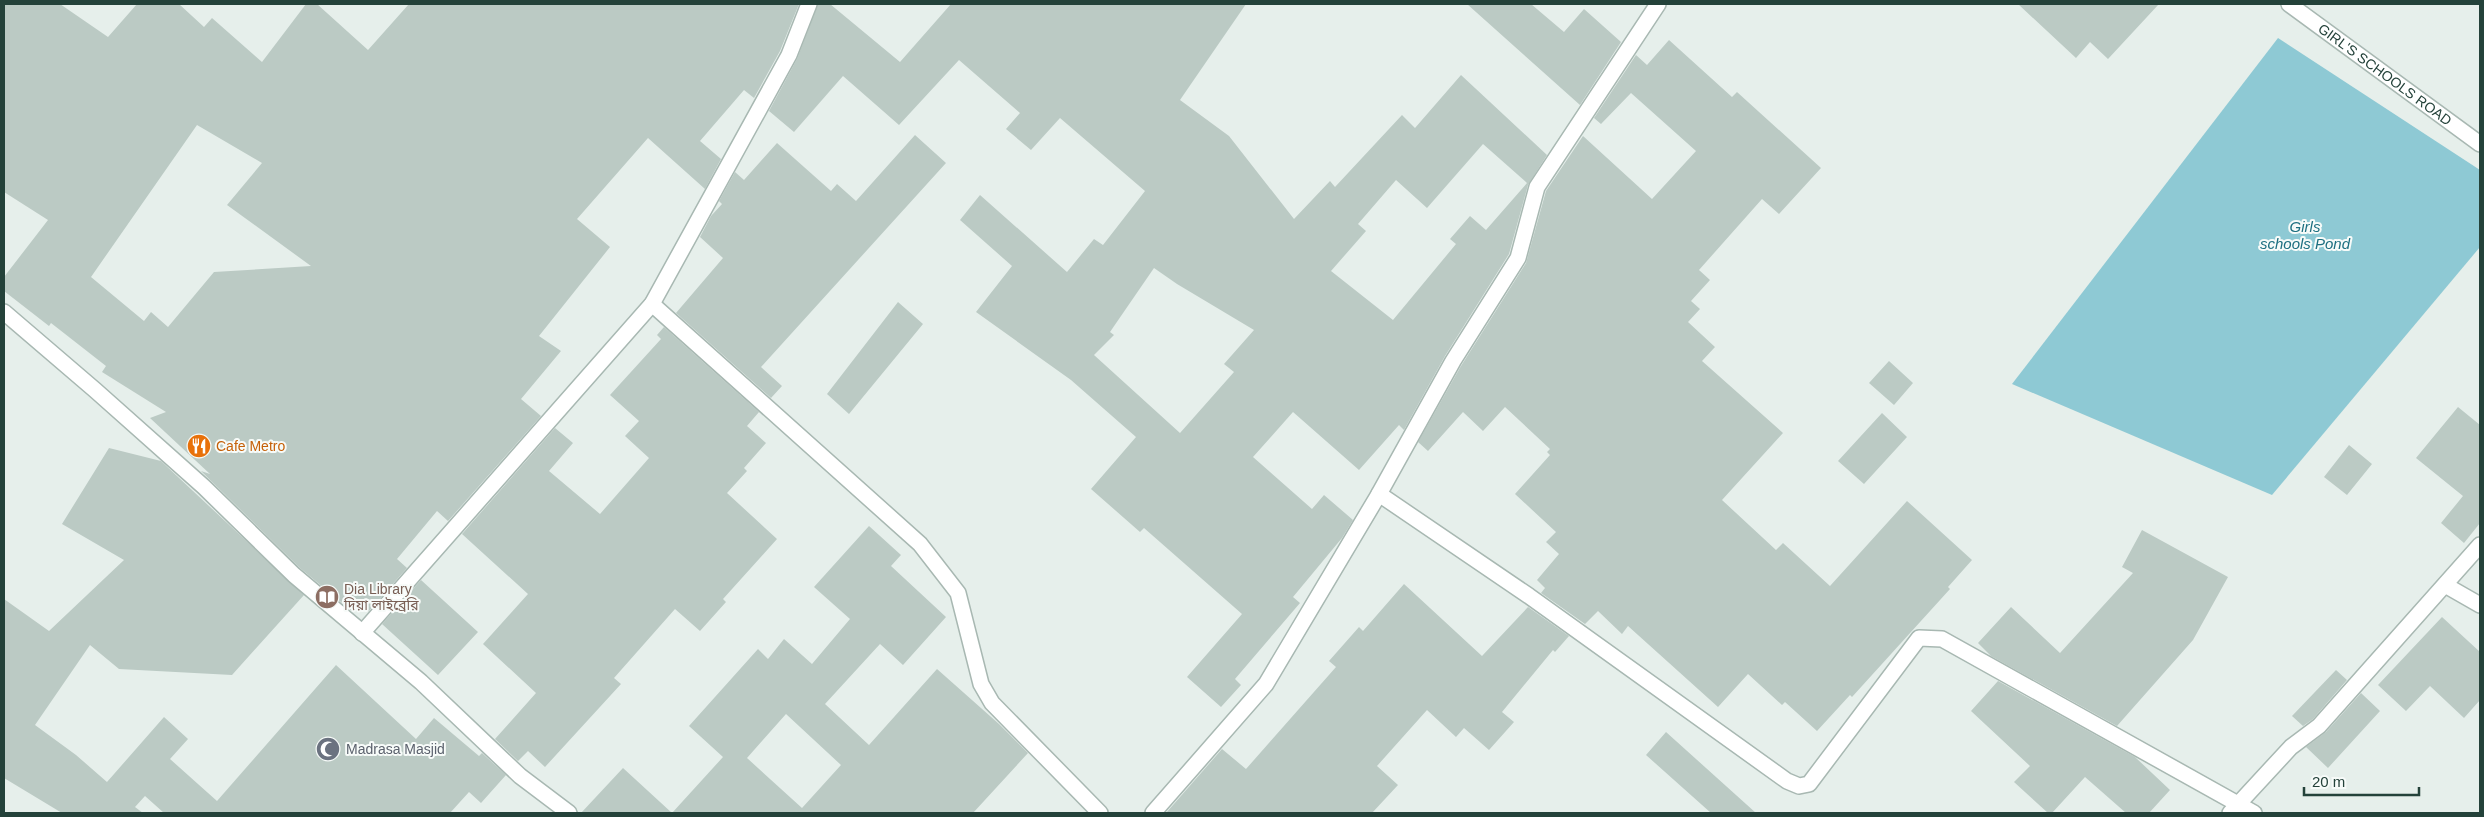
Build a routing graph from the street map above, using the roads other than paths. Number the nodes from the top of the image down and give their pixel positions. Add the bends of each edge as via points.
1 (809, 4) edge
2 (1658, 4) edge
3 (2289, 4) edge
4 (2480, 144) edge
5 (652, 304) junction
6 (4, 312) edge
7 (1379, 494) junction
8 (2480, 545) edge
9 (2446, 585) junction
10 (2480, 605) edge
11 (362, 633) junction
12 (2234, 808) edge
13 (569, 813) edge
14 (1100, 813) edge
15 (1153, 813) edge
16 (2254, 813) edge

1 - 5 street via 789,55
2 - 7 street via 1537,187 1518,258 1453,361
3 - 4 street, GIRL'S SCHOOLS ROAD
5 - 11 street
5 - 14 street via 920,544 958,593 981,684 992,703
6 - 11 street via 103,396 204,487 294,575
7 - 12 street via 1529,596 1787,781 1799,786 1809,784 1920,638 1929,636 1942,639
7 - 15 street via 1266,684
8 - 9 street
9 - 10 street
9 - 12 street via 2319,726 2290,746
11 - 13 street via 421,682 520,776
12 - 16 street

